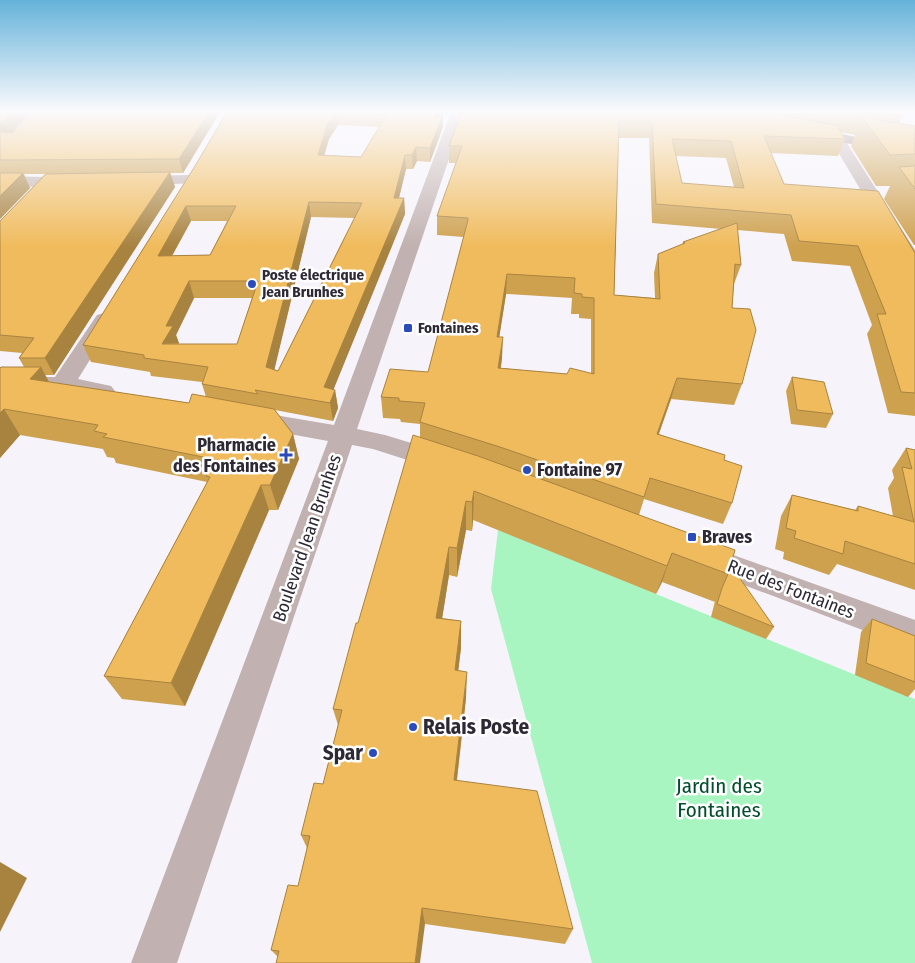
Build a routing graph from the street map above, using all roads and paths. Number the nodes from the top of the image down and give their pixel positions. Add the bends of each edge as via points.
1 (442, 157) edge
2 (848, 157) edge
3 (199, 163) edge
4 (189, 180) junction
5 (0, 181) edge
6 (123, 181) edge
7 (47, 182) junction
8 (66, 182) edge
9 (34, 196) edge
10 (179, 197) edge
11 (915, 265) edge
12 (112, 306) edge
13 (0, 384) edge
14 (62, 384) junction
15 (120, 394) edge
16 (226, 414) edge
17 (343, 436) junction
18 (471, 472) edge
19 (674, 545) edge
20 (915, 636) edge
21 (154, 963) edge

1 - 17 street, Boulevard Jean Brunhes
2 - 11 street via 859,178 878,193
3 - 4 street
4 - 6 street
4 - 10 street
5 - 7 street
7 - 8 street
7 - 9 street
12 - 14 street
13 - 14 street
14 - 15 street
16 - 17 street
17 - 18 street via 392,445
17 - 21 street, Boulevard Jean Brunhes
19 - 20 street, Rue des Fontaines

